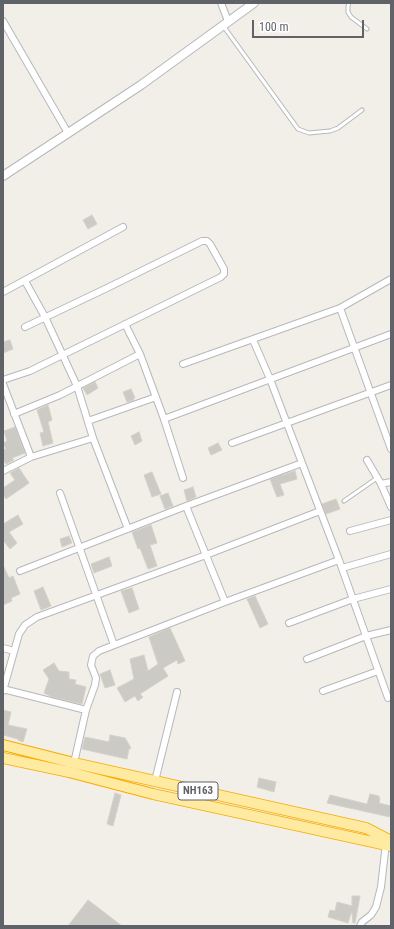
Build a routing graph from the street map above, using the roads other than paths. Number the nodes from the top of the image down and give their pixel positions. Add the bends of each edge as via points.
1 (221, 3) edge
2 (254, 3) edge
3 (349, 3) edge
4 (3, 22) edge
5 (225, 23) junction
6 (367, 29) dead end
7 (362, 110) dead end
8 (68, 133) junction
9 (3, 176) edge
10 (123, 227) dead end
11 (391, 279) edge
12 (26, 281) junction
13 (3, 292) edge
14 (340, 308) junction
15 (45, 317) junction
16 (125, 324) junction
17 (25, 327) dead end
18 (391, 334) edge
19 (253, 340) junction
20 (354, 347) junction
21 (140, 354) junction
22 (63, 355) junction
23 (183, 364) dead end
24 (3, 380) edge
25 (270, 380) junction
26 (3, 384) edge
27 (391, 385) edge
28 (77, 386) junction
29 (371, 393) junction
30 (156, 397) junction
31 (14, 414) junction
32 (164, 419) junction
33 (88, 422) junction
34 (286, 423) junction
35 (94, 438) junction
36 (232, 443) dead end
37 (390, 446) edge
38 (31, 457) junction
39 (367, 460) dead end
40 (302, 464) junction
41 (3, 471) edge
42 (183, 478) dead end
43 (377, 478) junction
44 (391, 482) edge
45 (381, 484) junction
46 (60, 493) dead end
47 (344, 501) dead end
48 (186, 506) junction
49 (391, 507) edge
50 (320, 511) junction
51 (391, 520) edge
52 (128, 529) junction
53 (350, 531) dead end
54 (80, 549) junction
55 (391, 554) edge
56 (206, 555) junction
57 (338, 560) junction
58 (342, 568) junction
59 (20, 571) dead end
60 (391, 589) edge
61 (96, 596) junction
62 (353, 600) junction
63 (225, 602) junction
64 (289, 623) dead end
65 (391, 630) edge
66 (366, 636) junction
67 (114, 644) junction
68 (3, 648) edge
69 (14, 651) junction
70 (307, 659) dead end
71 (378, 671) junction
72 (3, 690) edge
73 (323, 691) dead end
74 (177, 692) dead end
75 (388, 698) dead end
76 (86, 710) junction
77 (3, 745) edge
78 (3, 758) edge
79 (74, 763) junction
80 (155, 781) junction
81 (389, 843) edge
82 (360, 926) edge

1 - 5 street
2 - 5 street
3 - 6 lane via 348,12 351,17
4 - 8 street
5 - 7 lane via 298,129 309,133 330,131
5 - 8 street via 141,85
8 - 9 street
10 - 12 street
11 - 14 street
12 - 13 street
12 - 15 street
14 - 19 street
14 - 20 street
15 - 16 street via 207,240 224,269 224,274
15 - 17 street
15 - 22 street
16 - 21 street
16 - 22 street
18 - 20 street
19 - 23 street
19 - 25 street
20 - 25 street
20 - 29 street
21 - 28 street
21 - 30 street
22 - 24 street via 30,371
22 - 28 street
25 - 32 street
25 - 34 street
26 - 31 street
27 - 29 street
28 - 31 street
28 - 33 street
29 - 34 street
29 - 37 street
30 - 32 street
30 - 33 street
31 - 38 street
32 - 42 street
33 - 35 street
34 - 36 street
34 - 40 street
35 - 38 street
35 - 52 street
38 - 41 street
39 - 43 street
40 - 48 street
40 - 50 street
43 - 45 street
43 - 47 lane
44 - 45 street
45 - 49 street
46 - 54 street
48 - 52 street
48 - 56 street
50 - 56 street
50 - 57 street
51 - 53 street
52 - 54 street
54 - 59 street
54 - 61 street
55 - 58 street
56 - 61 street
56 - 63 street
57 - 58 street
57 - 63 street
58 - 62 street
60 - 62 street
61 - 67 street
61 - 69 street via 37,617 25,625 19,634
62 - 64 street
62 - 66 street
63 - 67 street
65 - 66 street
66 - 70 street
66 - 71 street
67 - 76 street via 93,656 91,665 96,678
68 - 69 street
69 - 72 street
71 - 73 street
71 - 75 street
72 - 76 street
74 - 80 street
76 - 79 street
77 - 79 highway, NH163
78 - 81 highway, NH163 via 70,772 153,794
79 - 80 highway, NH163
80 - 81 highway, NH163 via 366,828
81 - 82 street via 376,907

